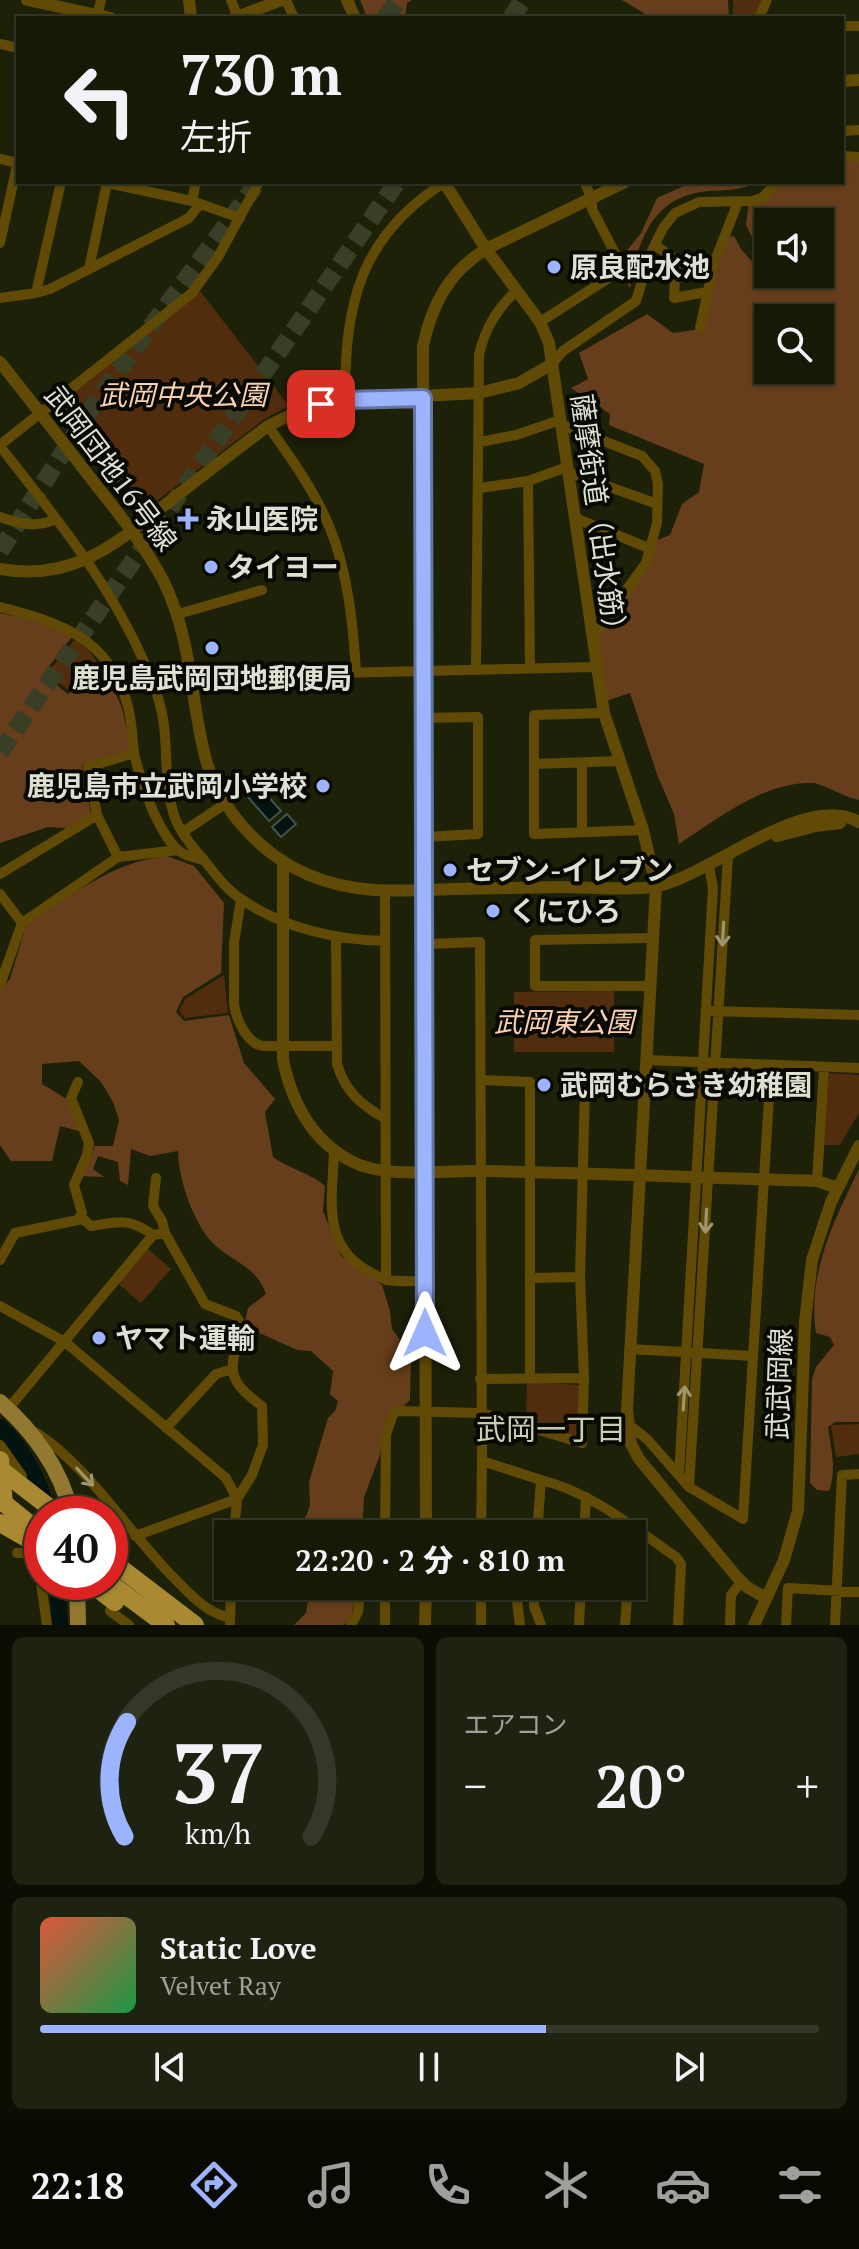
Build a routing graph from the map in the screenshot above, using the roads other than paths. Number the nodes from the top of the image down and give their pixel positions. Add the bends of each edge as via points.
1 (27, 0) edge
2 (284, 0) edge
3 (49, 12) edge
4 (91, 16) edge
5 (239, 16) edge
6 (16, 171) edge
7 (61, 184) edge
8 (105, 184) edge
9 (124, 184) edge
10 (196, 184) edge
11 (258, 184) edge
12 (442, 184) edge
13 (446, 184) edge
14 (585, 184) edge
15 (621, 184) edge
16 (775, 184) edge
17 (153, 187) edge
18 (592, 198) junction
19 (196, 202) junction
20 (738, 202) junction
21 (240, 218) junction
22 (0, 243) edge
23 (655, 245) junction
24 (486, 249) junction
25 (89, 269) junction
26 (517, 290) junction
27 (706, 292) junction
28 (36, 293) junction
29 (0, 298) edge
30 (540, 322) junction
31 (700, 328) dead end
32 (0, 362) edge
33 (552, 364) junction
34 (479, 393) junction
35 (423, 398) junction
36 (345, 400) junction
37 (40, 413) junction
38 (560, 422) junction
39 (268, 426) junction
40 (480, 442) junction
41 (0, 445) edge
42 (567, 470) junction
43 (528, 481) junction
44 (480, 488) junction
45 (657, 504) junction
46 (0, 517) edge
47 (575, 518) junction
48 (56, 519) junction
49 (132, 531) junction
50 (651, 549) junction
51 (88, 559) junction
52 (0, 569) edge
53 (262, 590) dead end
54 (0, 607) edge
55 (178, 614) junction
56 (592, 638) junction
57 (596, 667) junction
58 (530, 668) junction
59 (476, 670) junction
60 (425, 671) junction
61 (356, 672) junction
62 (193, 677) junction
63 (153, 682) junction
64 (604, 713) junction
65 (424, 718) junction
66 (134, 753) junction
67 (619, 761) junction
68 (582, 763) junction
69 (534, 764) junction
70 (226, 803) junction
71 (859, 814) edge
72 (97, 815) junction
73 (841, 820) junction
74 (859, 822) edge
75 (643, 830) junction
76 (183, 832) junction
77 (582, 832) junction
78 (425, 837) junction
79 (178, 850) junction
80 (728, 856) junction
81 (118, 857) junction
82 (203, 860) junction
83 (283, 861) junction
84 (709, 866) junction
85 (0, 874) edge
86 (656, 886) junction
87 (425, 890) junction
88 (385, 891) junction
89 (0, 894) edge
90 (241, 899) junction
91 (283, 921) junction
92 (22, 923) junction
93 (336, 937) junction
94 (652, 938) junction
95 (385, 941) junction
96 (425, 944) junction
97 (0, 985) edge
98 (649, 986) junction
99 (706, 1011) junction
100 (719, 1011) junction
101 (859, 1015) edge
102 (336, 1046) junction
103 (283, 1047) junction
104 (646, 1060) junction
105 (710, 1063) junction
106 (771, 1065) junction
107 (824, 1068) junction
108 (859, 1068) edge
109 (482, 1080) junction
110 (78, 1082) dead end
111 (585, 1088) dead end
112 (384, 1118) junction
113 (859, 1146) edge
114 (334, 1150) junction
115 (424, 1170) junction
116 (385, 1171) junction
117 (481, 1171) junction
118 (530, 1173) junction
119 (584, 1174) junction
120 (640, 1176) junction
121 (156, 1178) dead end
122 (703, 1178) junction
123 (763, 1180) junction
124 (817, 1181) junction
125 (840, 1184) junction
126 (78, 1220) junction
127 (159, 1234) junction
128 (0, 1260) edge
129 (580, 1277) junction
130 (531, 1278) junction
131 (386, 1280) junction
132 (425, 1281) junction
133 (0, 1306) edge
134 (65, 1342) junction
135 (630, 1349) junction
136 (693, 1352) junction
137 (752, 1356) junction
138 (233, 1369) junction
139 (584, 1378) junction
140 (480, 1379) junction
141 (530, 1379) junction
142 (4, 1405) edge
143 (426, 1412) junction
144 (482, 1413) junction
145 (628, 1424) junction
146 (27, 1427) junction
147 (166, 1428) junction
148 (0, 1445) edge
149 (0, 1460) edge
150 (482, 1461) junction
151 (0, 1469) edge
152 (859, 1474) edge
153 (679, 1475) junction
154 (22, 1476) dead end
155 (541, 1480) junction
156 (0, 1481) edge
157 (689, 1487) junction
158 (35, 1496) edge
159 (66, 1496) edge
160 (586, 1497) junction
161 (237, 1499) junction
162 (1, 1506) edge
163 (24, 1513) edge
164 (235, 1520) edge
165 (385, 1520) edge
166 (426, 1520) edge
167 (481, 1520) edge
168 (538, 1520) edge
169 (585, 1520) edge
170 (617, 1520) edge
171 (0, 1523) edge
172 (24, 1523) edge
173 (24, 1531) edge
174 (0, 1532) edge
175 (24, 1534) edge
176 (135, 1536) junction
177 (646, 1539) edge
178 (17, 1553) dead end
179 (128, 1573) edge
180 (741, 1582) junction
181 (836, 1591) junction
182 (859, 1592) edge
183 (766, 1598) junction
184 (77, 1600) edge
185 (117, 1600) edge
186 (124, 1600) edge
187 (231, 1600) edge
188 (359, 1600) edge
189 (385, 1600) edge
190 (426, 1600) edge
191 (481, 1600) edge
192 (517, 1600) edge
193 (534, 1600) edge
194 (580, 1600) edge
195 (627, 1600) edge
196 (110, 1611) dead end
197 (230, 1622) edge
198 (47, 1625) edge
199 (78, 1625) edge
200 (129, 1625) edge
201 (146, 1625) edge
202 (166, 1625) edge
203 (195, 1625) edge
204 (351, 1625) edge
205 (385, 1625) edge
206 (425, 1625) edge
207 (481, 1625) edge
208 (520, 1625) edge
209 (541, 1625) edge
210 (579, 1625) edge
211 (625, 1625) edge
212 (678, 1625) edge
213 (730, 1625) edge
214 (754, 1625) edge
215 (786, 1625) edge
216 (835, 1625) edge

1 - 3 street
2 - 5 street
3 - 4 street
6 - 22 street
7 - 28 street
8 - 25 street
9 - 17 street
10 - 19 street
11 - 21 street
12 - 36 street via 403,215 362,275 345,349
13 - 24 street, 薩摩街道（出水筋）
14 - 18 street
15 - 18 street
16 - 20 street via 762,198
17 - 19 street
18 - 24 street
18 - 30 street via 592,209 619,261 615,274
19 - 21 street
19 - 25 street via 189,218
20 - 23 street via 699,202 680,209
20 - 27 street
21 - 37 street via 192,293
23 - 27 street via 676,260 674,298
23 - 33 street via 636,301
24 - 26 street, 薩摩街道（出水筋）
24 - 35 street via 451,279 434,307 423,346
25 - 28 street
26 - 30 street, 薩摩街道（出水筋）
26 - 34 street via 496,312 482,340
27 - 31 street
28 - 29 street
30 - 33 street, 薩摩街道（出水筋）
32 - 37 street, 武岡団地16号線
33 - 34 street via 519,383
33 - 38 street, 薩摩街道（出水筋）
34 - 35 street
34 - 40 street
35 - 36 street
35 - 60 street
36 - 39 street via 298,411
37 - 41 street
37 - 49 street, 武岡団地16号線
38 - 40 street
38 - 42 street, 薩摩街道（出水筋）
38 - 45 street via 642,456 655,471
39 - 49 street
39 - 61 street via 303,475 330,528 348,601
40 - 44 street
41 - 48 street
42 - 43 street
42 - 45 street
42 - 47 street, 薩摩街道（出水筋）
43 - 44 street
43 - 58 street
44 - 59 street
45 - 50 street
46 - 48 street via 21,524
47 - 50 street
47 - 56 street, 薩摩街道（出水筋）
48 - 51 street
49 - 51 street
49 - 55 street, 武岡団地16号線
50 - 56 street
51 - 52 street via 44,571
51 - 63 street
53 - 55 street
54 - 66 street via 65,626 112,665 128,704
55 - 62 street, 武岡団地16号線
56 - 57 street, 薩摩街道（出水筋）
57 - 58 street
57 - 64 street, 薩摩街道（出水筋）
58 - 59 street
59 - 60 street
60 - 61 street
60 - 65 street
61 - 62 street
62 - 63 street
62 - 70 street, 武岡団地16号線 via 205,756
63 - 76 street via 164,724 174,818
64 - 67 street, 薩摩街道（出水筋）
64 - 69 street via 534,715
65 - 78 street
65 - 78 street via 478,717 478,834
66 - 72 street via 88,767
66 - 79 street via 151,807
67 - 68 street
67 - 75 street, 薩摩街道（出水筋）
68 - 69 street
68 - 77 street
69 - 77 street via 534,834
70 - 76 street
70 - 83 street, 武岡団地16号線 via 252,836
71 - 73 street
72 - 81 street
72 - 85 street
73 - 74 street
73 - 80 street via 807,818 771,830
75 - 77 street
75 - 86 street, 薩摩街道（出水筋）
76 - 82 street
78 - 87 street
79 - 81 street
79 - 82 street
80 - 84 street
80 -> 100 street
81 - 92 street
82 - 90 street
83 - 88 street, 武岡団地16号線 via 330,882
83 - 91 street
84 - 86 street
84 - 99 street via 713,888
86 - 87 street, 武岡団地16号線
86 - 94 street, 薩摩街道（出水筋）
87 - 88 street, 武岡団地16号線
87 - 96 street
88 - 95 street
89 - 92 street
90 - 91 street
90 - 103 street via 234,943 235,1014 255,1045
91 - 93 street
91 - 103 street
92 - 97 street
93 - 95 street
93 - 102 street
94 - 98 street, 薩摩街道（出水筋）
94 - 98 street via 535,940 535,986
95 - 112 street
96 - 109 street via 480,942
96 - 115 street
98 - 104 street, 薩摩街道（出水筋）
99 - 100 street
99 - 105 street
100 - 101 street
100 - 105 street
102 - 103 street
102 - 112 street via 347,1088
103 - 114 street via 293,1098
104 - 105 street
104 - 120 street, 薩摩街道（出水筋）
105 - 106 street
105 - 122 street
106 - 107 street
106 - 123 street
107 - 108 street
107 - 124 street
109 - 117 street
109 - 118 street via 530,1082
110 - 126 street via 71,1098 89,1143 74,1185 82,1213
111 - 119 street
112 - 116 street
113 - 125 street, 武武岡線
114 - 116 street
114 - 131 street via 333,1220 339,1246
115 - 116 street
115 - 117 street
115 - 132 street
116 - 131 street
117 - 118 street
117 - 140 street
118 - 119 street
118 - 130 street
119 - 120 street
119 - 129 street
120 - 122 street
120 - 135 street, 薩摩街道（出水筋）
121 - 127 street via 153,1206 162,1221
122 - 123 street
122 - 136 street
123 - 124 street
123 - 137 street
124 - 125 street
125 - 183 street, 武武岡線 via 812,1260 798,1511
126 - 127 street via 91,1226 127,1221
126 - 128 street via 15,1233
127 - 134 street
127 - 138 street via 205,1304 236,1316 244,1329
129 - 130 street
129 - 139 street
130 - 141 street
131 - 132 street
132 - 143 street
133 - 134 street
134 - 142 street
134 - 147 street
135 - 136 street
135 - 145 street, 薩摩街道（出水筋）
136 - 137 street
153 -> 136 street
136 - 157 street
137 - 157 street via 743,1519
138 - 147 street via 216,1374
138 - 161 street via 235,1383 262,1406 264,1436 252,1475
139 - 141 street
139 - 144 street via 582,1443
140 - 141 street
140 - 144 street
142 - 146 main road
143 - 144 street
143 - 165 street via 398,1411 390,1420
143 - 166 street
144 - 150 street
145 - 153 street
145 - 180 street via 639,1459
146 - 159 main road
146 -> 176 street via 80,1472
147 - 161 street via 226,1478
148 - 154 street
149 - 162 highway
150 - 155 street
150 - 167 street
151 - 158 highway, bridge
152 - 181 street via 842,1475
153 - 157 street
155 - 160 street
155 - 168 street
156 - 163 highway
160 - 169 street
160 - 170 street
161 - 164 street
161 - 176 street
162 - 172 highway
171 - 173 highway
174 - 175 highway
176 - 197 street via 207,1610
177 - 212 street via 681,1564
178 - 198 street via 37,1555
179 - 203 highway
180 - 183 street
180 - 213 street via 731,1595
181 - 182 street
181 - 215 street via 788,1588
181 - 216 street
183 - 214 street, 武武岡線
184 - 199 main road
185 - 201 highway
186 - 202 highway
187 - 197 street
188 - 204 street
189 - 205 street
190 - 206 street
191 - 207 street
192 - 208 street
193 - 209 street
194 - 210 street
195 - 211 street
196 - 200 street

